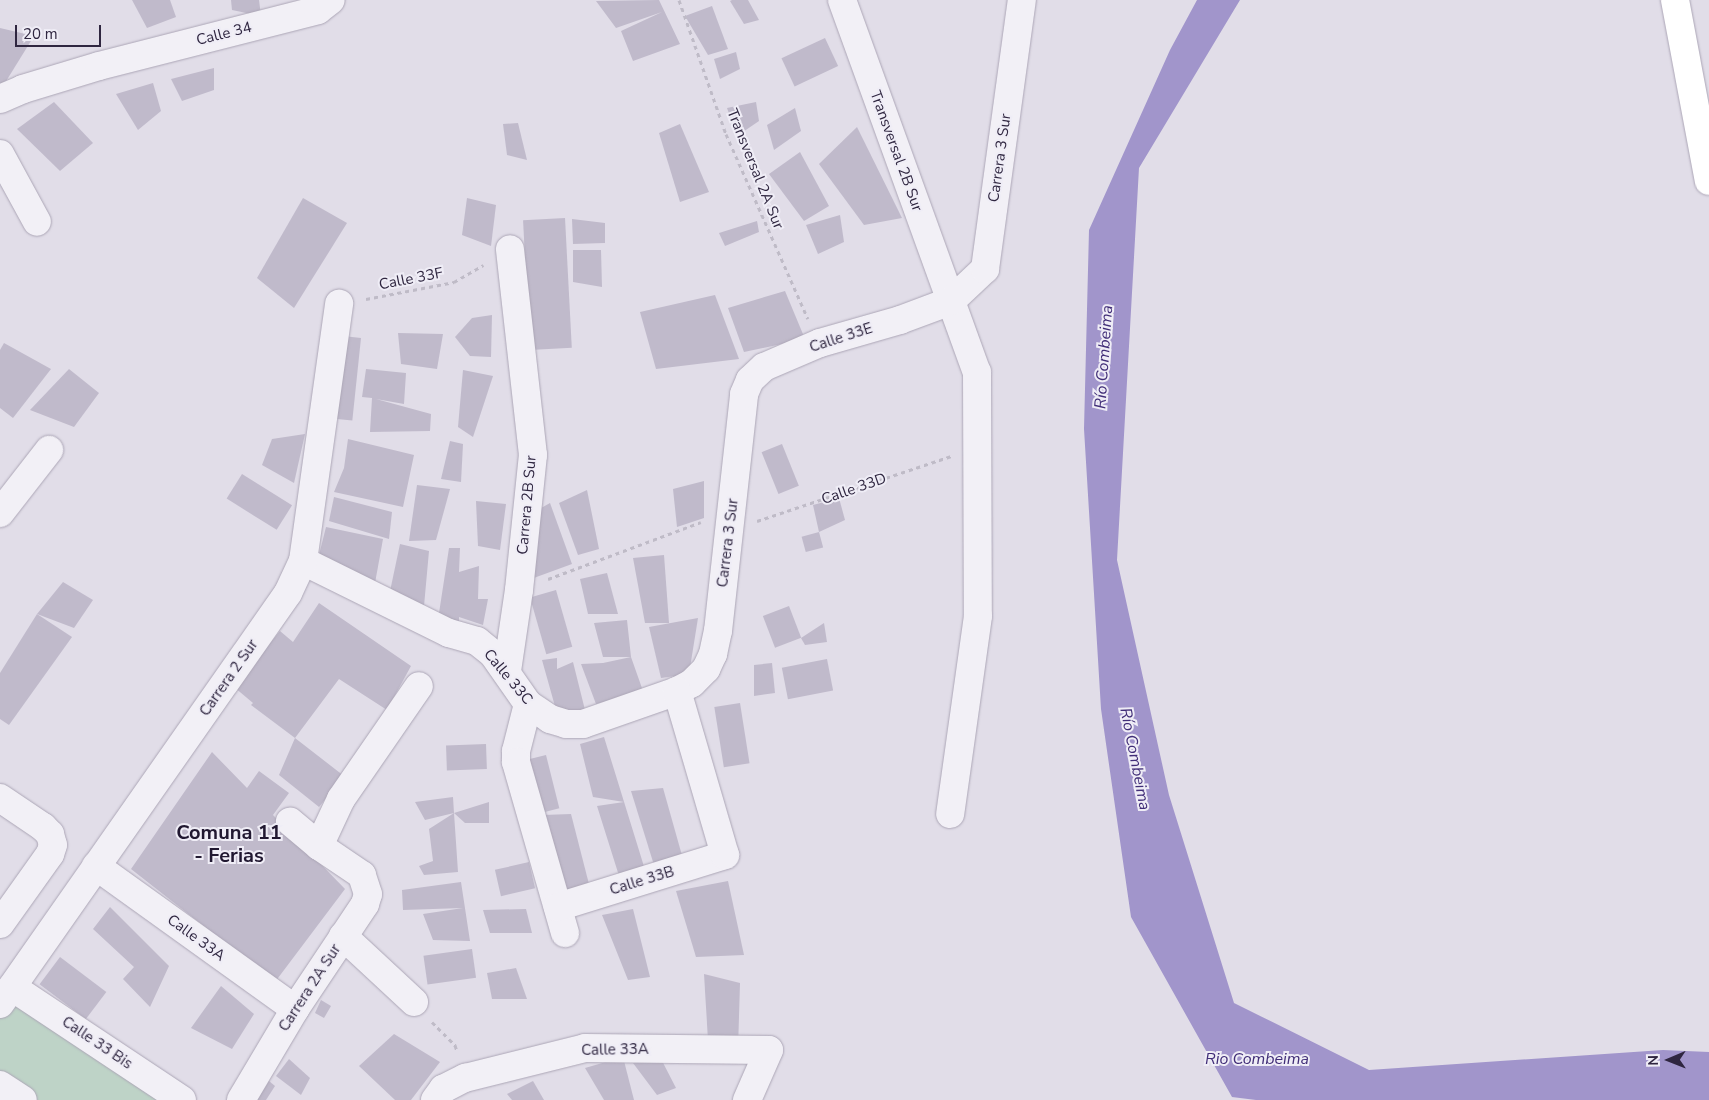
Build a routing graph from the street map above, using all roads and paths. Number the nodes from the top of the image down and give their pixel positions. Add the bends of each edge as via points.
1 (332, 0) edge
2 (679, 0) edge
3 (842, 0) edge
4 (1022, 0) edge
5 (1675, 0) edge
6 (1684, 0) edge
7 (1709, 81) edge
8 (0, 99) edge
9 (0, 154) edge
10 (1709, 181) edge
11 (37, 222) dead end
12 (510, 249) joint
13 (951, 301) junction
14 (339, 304) joint
15 (820, 343) junction
16 (744, 394) joint
17 (977, 447) junction
18 (49, 450) dead end
19 (0, 513) edge
20 (731, 520) junction
21 (303, 561) junction
22 (519, 590) junction
23 (507, 671) junction
24 (418, 686) dead end
25 (685, 687) junction
26 (528, 704) junction
27 (0, 798) edge
28 (950, 814) dead end
29 (290, 822) dead end
30 (319, 846) junction
31 (96, 866) junction
32 (0, 924) edge
33 (343, 936) junction
34 (6, 995) edge
35 (414, 1002) joint
36 (296, 1009) junction
37 (0, 1085) edge
38 (448, 1089) edge
39 (23, 1100) edge
40 (182, 1100) edge
41 (241, 1100) edge
42 (747, 1100) edge

1 - 8 street, Calle 34 via 318,10 99,66
2 - 15 path, Transversal 2A Sur via 726,134
3 - 13 street, Transversal 2B Sur
4 - 13 street, Carrera 3 Sur via 986,269
5 - 10 highway
6 - 7 highway
9 - 11 street
12 - 14 path, Calle 33F via 454,282
12 - 22 street, Carrera 2B Sur via 533,455
13 - 15 street, Calle 33E via 900,320
13 - 17 street, Transversal 2B Sur via 977,372
14 - 21 street, Carrera 2 Sur
15 - 16 street, Calle 33E via 764,367 750,380
16 - 20 street, Carrera 3 Sur
17 - 20 path, Calle 33D
17 - 28 street via 978,616
18 - 19 street
20 - 22 path, Calle 33D
20 - 25 street, Carrera 3 Sur via 713,654 706,669
21 - 23 street, Calle 33C via 449,633 477,642
21 - 31 street, Carrera 2 Sur via 288,593
22 - 23 street, Carrera 2B Sur
23 - 26 street, Calle 33C
24 - 30 street via 341,799
25 - 26 street, Calle 33C via 583,724 566,724 550,719
25 - 26 street, Calle 33B via 725,854 562,920 516,762
27 - 32 street via 50,834 53,845 50,854
29 - 30 street
30 - 33 street, Carrera 2A Sur via 362,875 368,894 365,904
31 - 34 street, Carrera 2 Sur
31 - 36 street, Calle 33A
33 - 35 street
33 - 36 street, Carrera 2A Sur
34 - 40 street, Calle 33 Bis
35 - 38 path via 455,1045
36 - 41 street, Carrera 2A Sur
37 - 39 street
38 - 42 street, Calle 33A via 585,1048 769,1050

